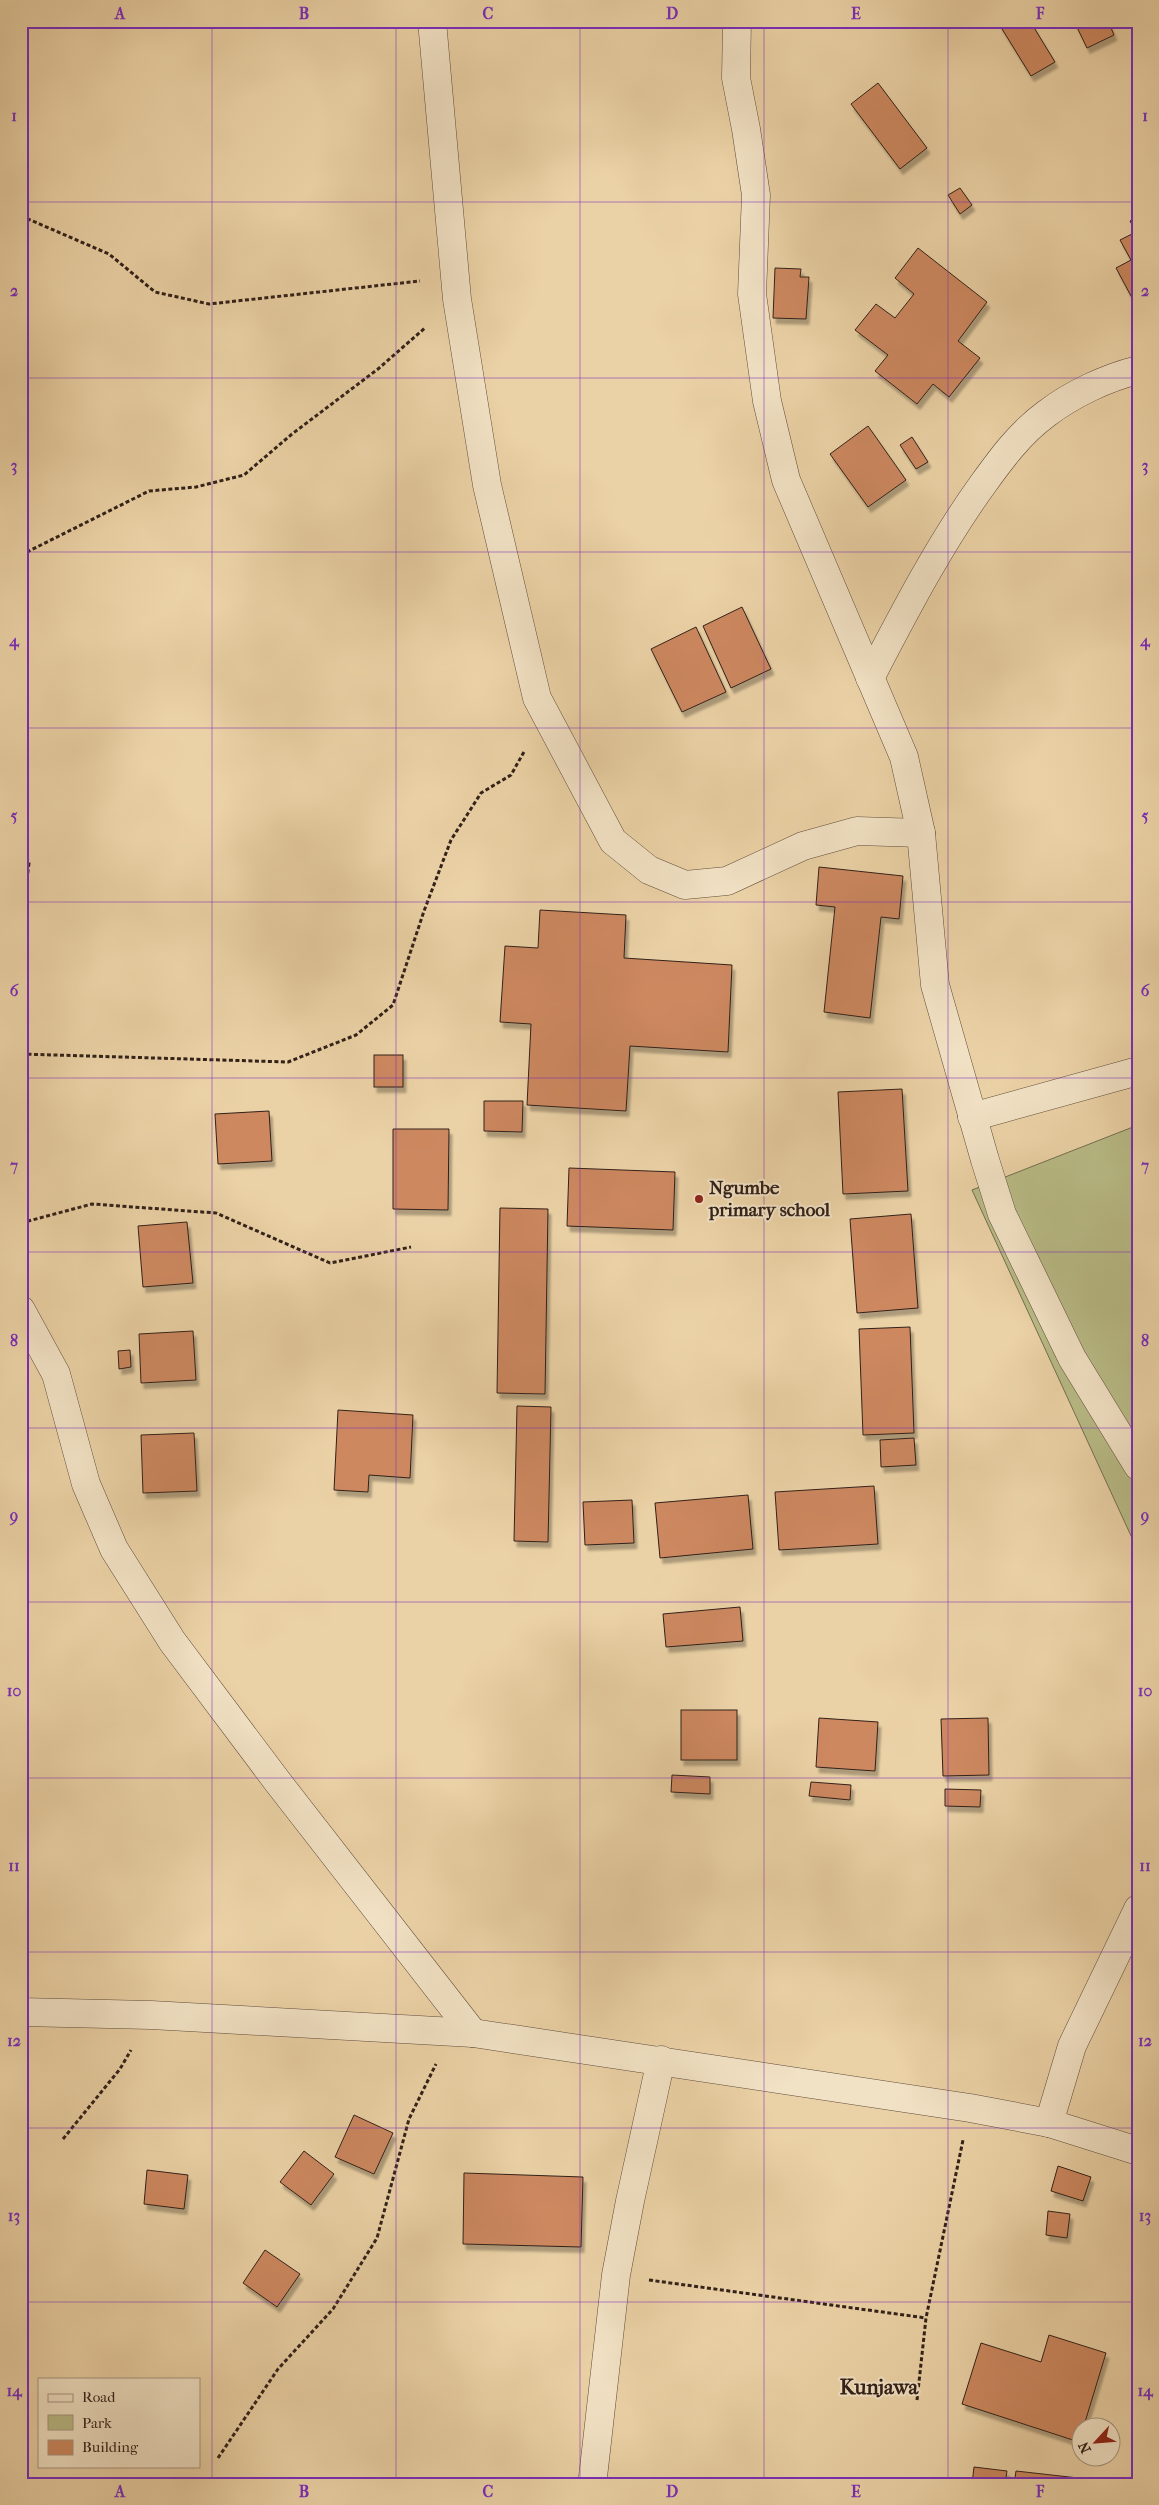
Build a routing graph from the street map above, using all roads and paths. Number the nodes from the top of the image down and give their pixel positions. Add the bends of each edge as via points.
1 (432, 21) edge
2 (737, 21) edge
3 (21, 216) edge
4 (456, 288) junction
5 (1138, 370) edge
6 (21, 555) edge
7 (870, 678) junction
8 (537, 698) junction
9 (921, 833) junction
10 (21, 845) edge
11 (21, 925) edge
12 (21, 1054) edge
13 (1138, 1071) edge
14 (972, 1116) junction
15 (21, 1223) edge
16 (412, 1247) dead end
17 (21, 1310) edge
18 (1138, 1466) edge
19 (1138, 1910) edge
20 (21, 2012) edge
21 (463, 2033) junction
22 (661, 2060) junction
23 (120, 2069) dead end
24 (970, 2108) junction
25 (1049, 2123) junction
26 (63, 2139) dead end
27 (1138, 2151) edge
28 (616, 2275) junction
29 (926, 2318) junction
30 (917, 2400) dead end
31 (218, 2458) dead end
32 (594, 2484) edge

1 - 4 street
2 - 7 street via 736,78 756,195 752,294 767,401 786,480
3 - 4 path via 109,254 155,292 209,304
4 - 6 path via 378,369 244,475 196,487 149,491
4 - 8 street via 487,485
5 - 7 street via 1085,390 1045,414 1006,452 962,513
7 - 9 street via 904,757
8 - 9 street via 613,841 648,870 685,885 727,881 803,846 857,831
8 - 12 path via 528,745 511,775 481,793 450,840 394,1004 356,1035 288,1062
9 - 14 street via 935,984
10 - 11 path via 29,863
13 - 14 street
14 - 18 street via 1006,1223 1072,1358
15 - 16 path via 92,1204 216,1213 330,1263
17 - 21 street via 56,1374 86,1484 114,1549 172,1642
19 - 25 street via 1072,2046
20 - 21 street via 151,2015
21 - 22 street
21 - 31 path via 409,2119 377,2238 333,2308 278,2369
22 - 24 street
22 - 28 street
23 - 26 path
24 - 25 street
24 - 29 path
25 - 27 street
28 - 29 path
28 - 32 street
29 - 30 path

